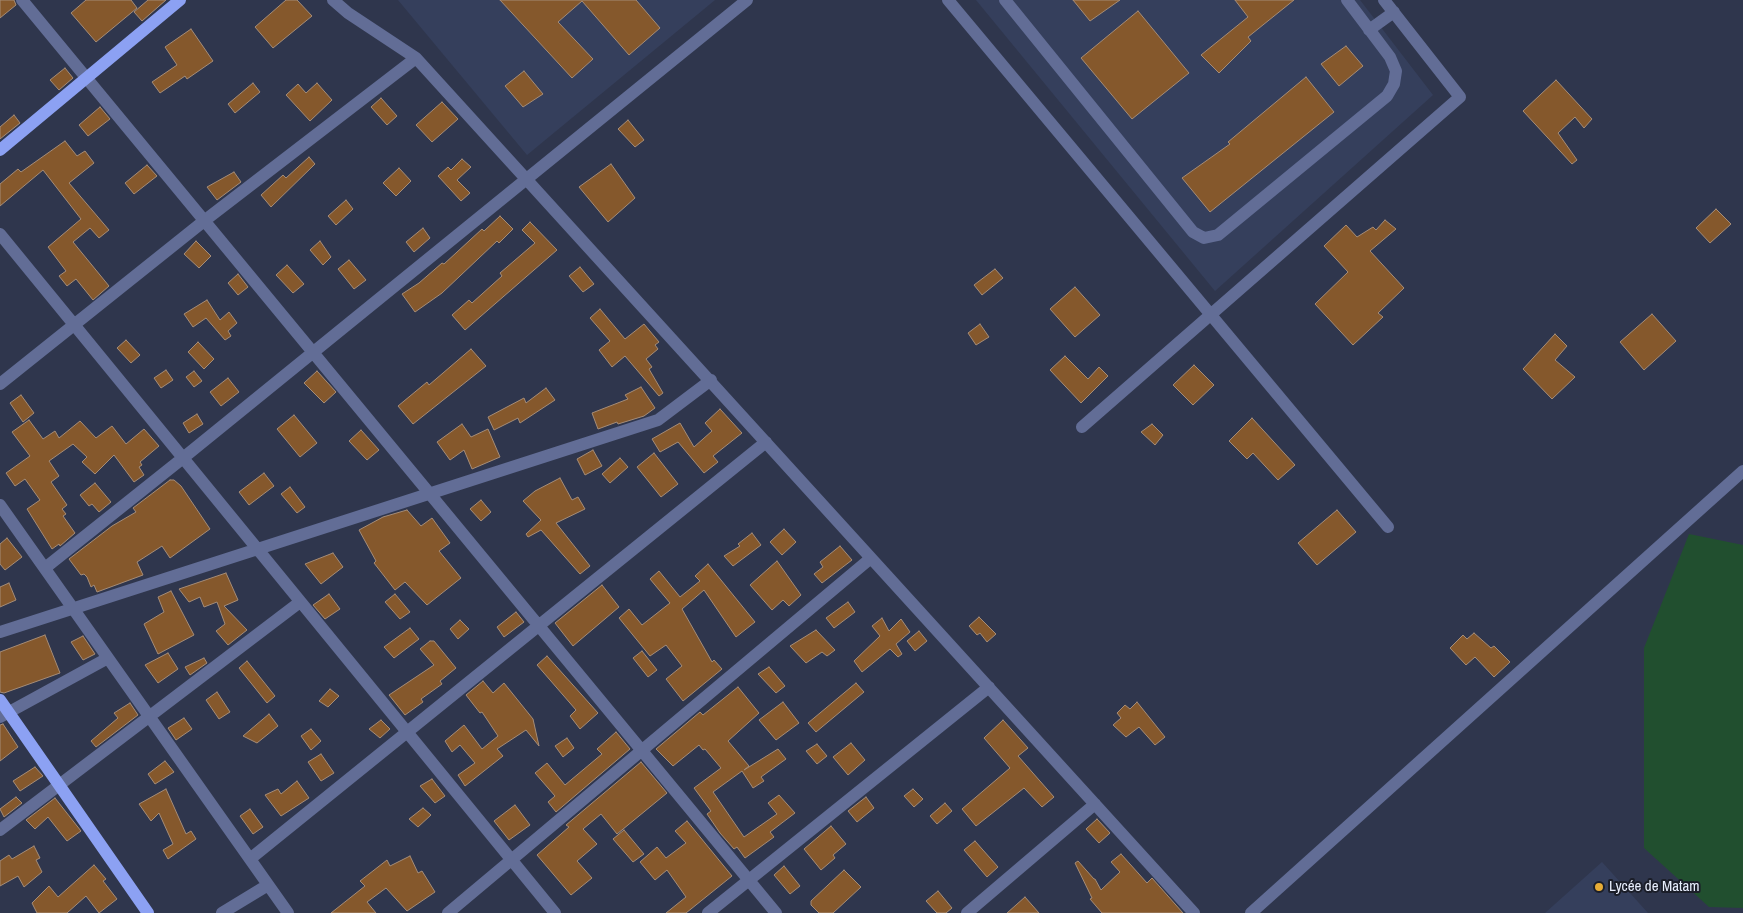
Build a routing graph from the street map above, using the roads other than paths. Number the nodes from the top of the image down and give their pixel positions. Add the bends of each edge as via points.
1 (22, 0) edge
2 (180, 0) edge
3 (333, 0) edge
4 (747, 0) edge
5 (948, 0) edge
6 (1006, 0) edge
7 (1347, 0) edge
8 (1384, 0) edge
9 (1394, 12) junction
10 (1369, 30) junction
11 (416, 58) junction
12 (87, 78) junction
13 (0, 150) edge
14 (527, 178) junction
15 (204, 221) junction
16 (0, 234) edge
17 (1211, 315) junction
18 (74, 325) junction
19 (313, 352) junction
20 (711, 380) junction
21 (0, 384) edge
22 (1082, 427) dead end
23 (766, 442) junction
24 (183, 458) junction
25 (1743, 471) edge
26 (430, 494) junction
27 (0, 505) edge
28 (1388, 527) dead end
29 (257, 548) junction
30 (871, 558) junction
31 (44, 568) junction
32 (300, 602) junction
33 (74, 609) junction
34 (538, 626) junction
35 (0, 632) edge
36 (108, 658) junction
37 (989, 687) junction
38 (0, 700) edge
39 (4, 715) edge
40 (150, 718) junction
41 (407, 732) junction
42 (642, 750) junction
43 (60, 786) junction
44 (1095, 804) junction
45 (0, 830) edge
46 (250, 859) junction
47 (511, 860) junction
48 (748, 880) junction
49 (268, 885) junction
50 (148, 913) edge
51 (222, 913) edge
52 (288, 913) edge
53 (448, 913) edge
54 (555, 913) edge
55 (708, 913) edge
56 (776, 913) edge
57 (967, 913) edge
58 (1194, 913) edge
59 (1250, 913) edge

1 - 12 street
2 - 12 main road
3 - 11 street
4 - 14 street
5 - 17 street
6 - 10 street via 1193,232 1204,238 1218,235 1387,96 1394,84 1396,71 1390,57
7 - 10 street
8 - 9 street
9 - 10 street
9 - 17 street via 1460,97
11 - 14 street
11 - 15 street
12 - 13 main road
12 - 15 street
14 - 19 street
14 - 20 street
15 - 18 street
15 - 19 street
16 - 18 street
17 - 22 street
17 - 28 street
18 - 21 street
18 - 24 street
19 - 24 street
19 - 26 street
20 - 23 street
20 - 26 street via 658,420
23 - 30 street
23 - 34 street
24 - 29 street
24 - 31 street
25 - 59 street
26 - 29 street
26 - 34 street
27 - 31 street
29 - 32 street
29 - 33 street
30 - 37 street
30 - 42 street
31 - 33 street
32 - 40 street
32 - 41 street
33 - 35 street
33 - 36 street
34 - 41 street
34 - 42 street
36 - 39 street
36 - 40 street
37 - 44 street
37 - 48 street
38 - 39 main road
39 - 43 main road
40 - 43 street
40 - 46 street
41 - 46 street
41 - 47 street
42 - 47 street
42 - 48 street
43 - 45 street
43 - 50 main road
44 - 57 street
44 - 58 street
46 - 49 street
47 - 53 street
47 - 54 street
48 - 55 street
48 - 56 street
49 - 51 street
49 - 52 street

